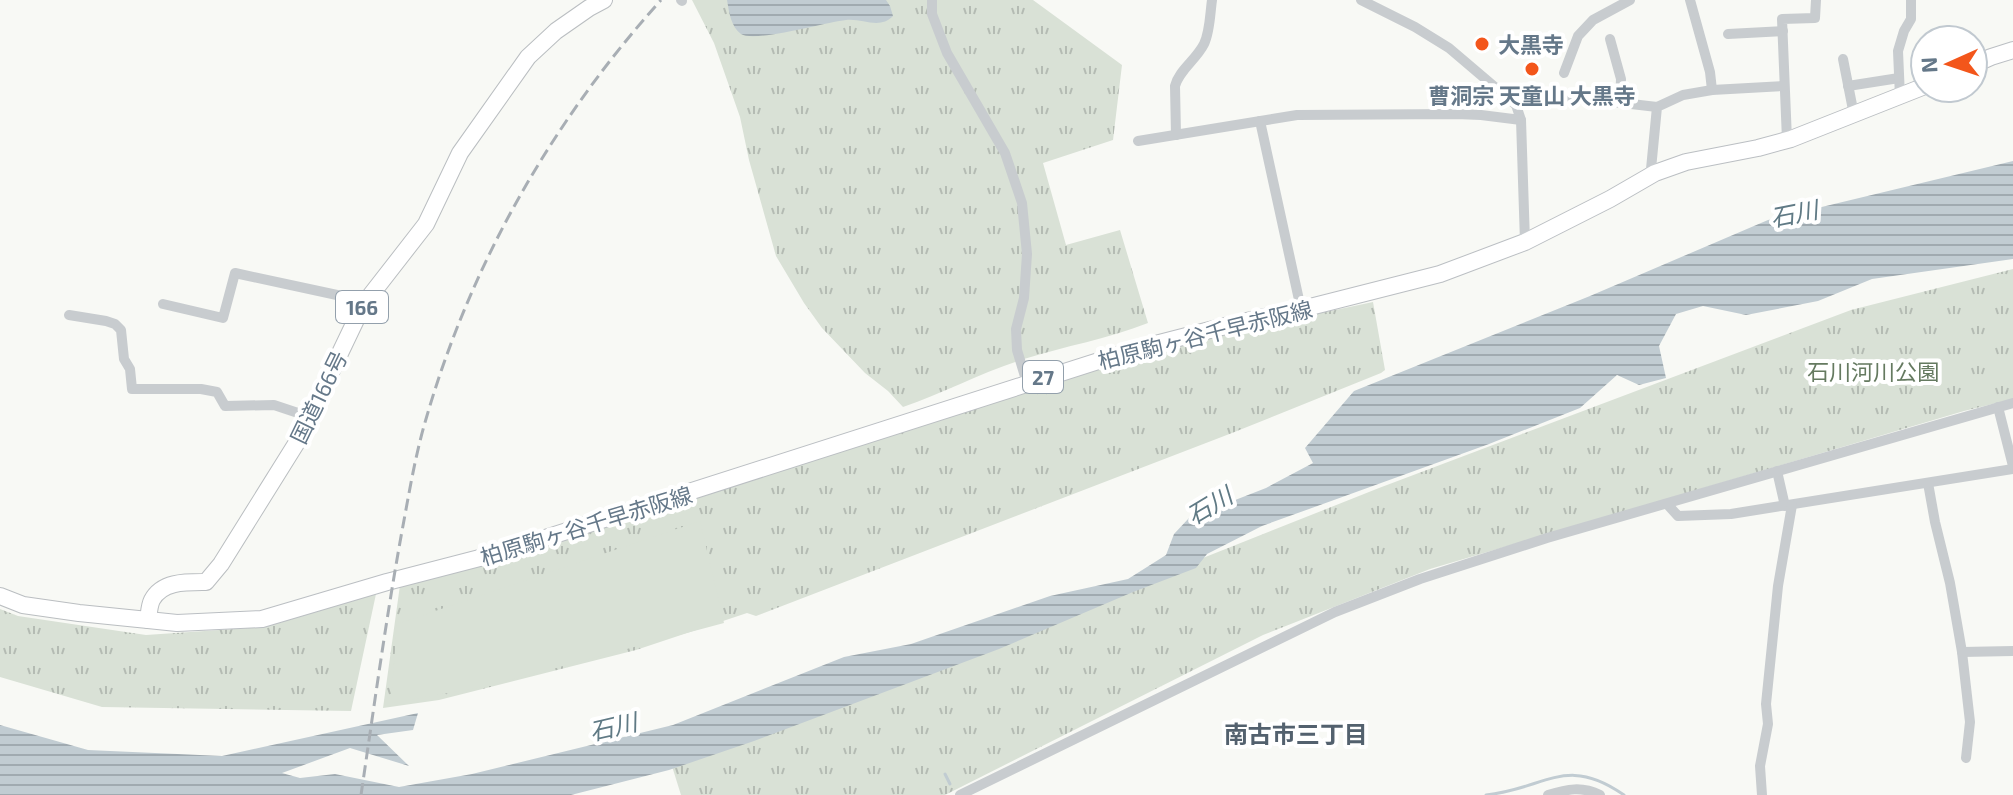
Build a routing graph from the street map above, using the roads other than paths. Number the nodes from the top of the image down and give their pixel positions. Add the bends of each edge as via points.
1 (604, 0) edge
2 (932, 0) edge
3 (1212, 0) edge
4 (1361, 0) edge
5 (1630, 0) edge
6 (1690, 0) edge
7 (1816, 0) edge
8 (1911, 0) edge
9 (1377, 3) edge
10 (1783, 31) junction
11 (1728, 34) dead end
12 (1610, 39) dead end
13 (2013, 50) edge
14 (1989, 58) edge
15 (1843, 59) dead end
16 (1564, 73) dead end
17 (1899, 78) junction
18 (1784, 86) junction
19 (1848, 86) junction
20 (1712, 90) junction
21 (1909, 93) edge
22 (1900, 97) junction
23 (1620, 103) junction
24 (1516, 105) junction
25 (1657, 107) junction
26 (1854, 115) junction
27 (1521, 120) junction
28 (1260, 121) junction
29 (1176, 135) junction
30 (1787, 140) junction
31 (1138, 141) dead end
32 (1655, 173) junction
33 (1525, 242) junction
34 (163, 304) dead end
35 (362, 307) junction
36 (1301, 309) junction
37 (69, 315) dead end
38 (1027, 383) junction
39 (2013, 403) edge
40 (1998, 407) junction
41 (310, 417) junction
42 (2013, 468) edge
43 (1777, 471) junction
44 (1928, 483) junction
45 (1667, 504) junction
46 (1789, 505) junction
47 (0, 596) edge
48 (148, 620) junction
49 (2013, 651) edge
50 (1962, 652) junction
51 (1966, 758) dead end
52 (1582, 792) edge
53 (960, 795) edge
54 (1548, 795) edge
55 (1600, 795) edge
56 (1762, 795) edge

1 - 35 main road, 国道166号 / 166 via 528,57 460,153 426,224
2 - 38 street via 947,53 1005,153 1022,203 1027,254 1016,329
3 - 29 street via 1206,41 1175,86
4 - 9 street
5 - 16 street via 1593,20 1578,36
6 - 20 street
7 - 10 street via 1815,18 1782,19
8 - 17 street via 1911,19 1898,51
9 - 24 street via 1449,48
10 - 11 street
10 - 18 street
12 - 23 street via 1621,79
13 - 14 main road
15 - 19 street
17 - 19 street
17 - 22 street
18 - 20 street
18 - 30 street
19 - 26 street
20 - 25 street
21 - 22 main road, 柏原駒ヶ谷千早赤阪線 / 27
22 - 26 main road, 柏原駒ヶ谷千早赤阪線 / 27
23 - 24 street via 1588,99
23 - 25 street
24 - 27 street
25 - 32 street via 1651,169
26 - 30 main road, 柏原駒ヶ谷千早赤阪線 / 27
27 - 28 street via 1469,114 1314,114
27 - 33 street
28 - 29 street
28 - 36 street
29 - 31 street
30 - 32 main road, 柏原駒ヶ谷千早赤阪線 / 27
32 - 33 main road, 柏原駒ヶ谷千早赤阪線 / 27
33 - 36 main road, 柏原駒ヶ谷千早赤阪線 / 27 via 1440,274
34 - 35 street via 223,318 235,273 337,295
35 - 41 main road, 国道166号 / 166
36 - 38 main road, 柏原駒ヶ谷千早赤阪線 / 27 via 1136,349
37 - 41 street via 106,321 121,330 132,389 201,389 217,392 225,406 274,405
38 - 48 main road, 柏原駒ヶ谷千早赤阪線 / 27 via 495,554 262,619
39 - 40 street
40 - 42 street
40 - 43 street
41 - 48 main road, 国道166号 / 166 via 221,564 206,582 164,586 152,601
42 - 44 street
43 - 45 street
43 - 46 street
44 - 46 street
44 - 50 street
45 - 46 street via 1678,516
45 - 53 street via 1492,555 1335,612
46 - 56 street via 1760,766
47 - 48 main road via 23,605
49 - 50 street
50 - 51 street via 1970,722
52 - 54 street via 1568,789
52 - 55 street

